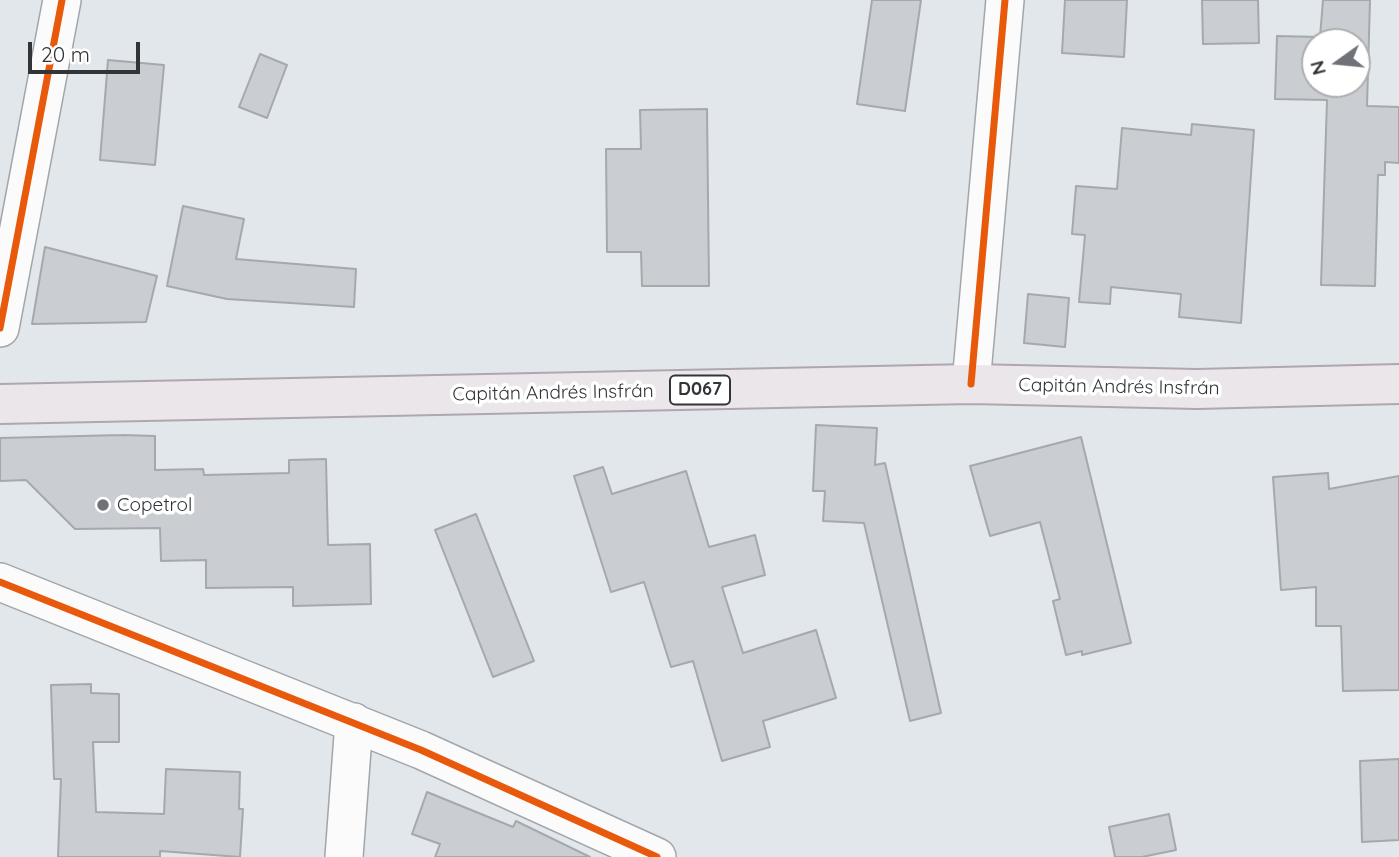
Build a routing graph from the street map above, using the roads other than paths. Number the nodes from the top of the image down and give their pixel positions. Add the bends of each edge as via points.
1 (62, 0) edge
2 (1005, 0) edge
3 (0, 328) edge
4 (971, 384) junction
5 (1399, 384) edge
6 (0, 404) edge
7 (0, 582) edge
8 (354, 722) junction
9 (344, 857) edge
10 (657, 857) edge

1 - 3 street
2 - 4 street
4 - 5 main road, Capitán Andrés Insfrán / D067 via 1197,389
4 - 6 main road, Capitán Andrés Insfrán / D067
7 - 8 street
8 - 9 street
8 - 10 street

